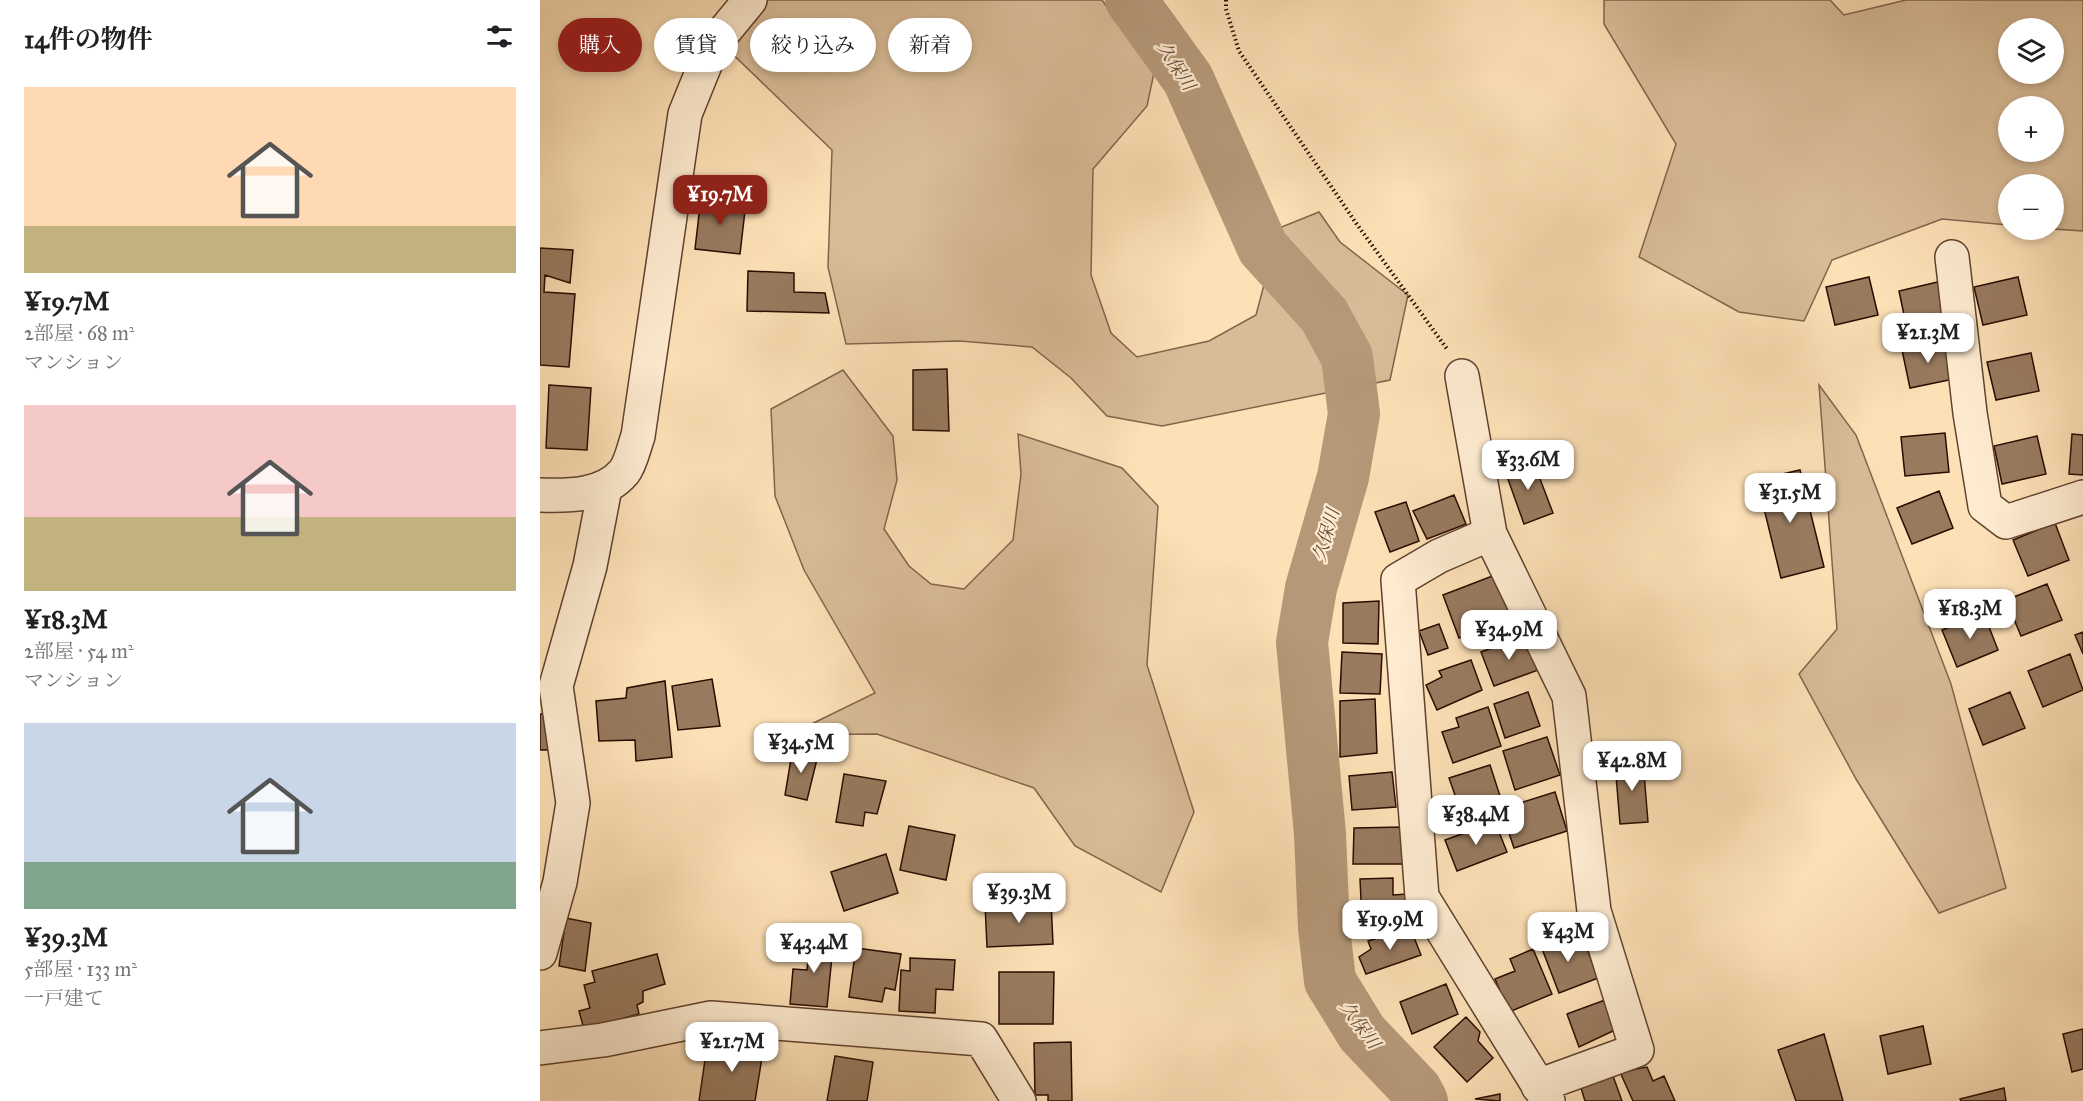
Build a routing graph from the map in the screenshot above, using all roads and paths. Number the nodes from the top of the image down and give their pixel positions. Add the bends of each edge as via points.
1 (750, 0) edge
2 (1226, 0) edge
3 (1952, 257) dead end
4 (1462, 376) joint
5 (605, 488) junction
6 (540, 495) edge
7 (2083, 497) edge
8 (1490, 534) junction
9 (540, 953) edge
10 (540, 1048) edge
11 (1543, 1094) edge
12 (1020, 1101) edge

1 - 5 street via 713,45 685,114 638,436 626,471
2 - 4 path via 1239,51
3 - 7 street via 1985,506 2006,522
4 - 8 street
5 - 6 street via 564,496
5 - 9 street via 590,566 556,686 573,803 560,882
8 - 11 street via 1569,696 1594,911 1637,1050
8 - 11 street via 1439,556 1398,580 1422,897
10 - 12 street via 603,1040 711,1018 981,1039

